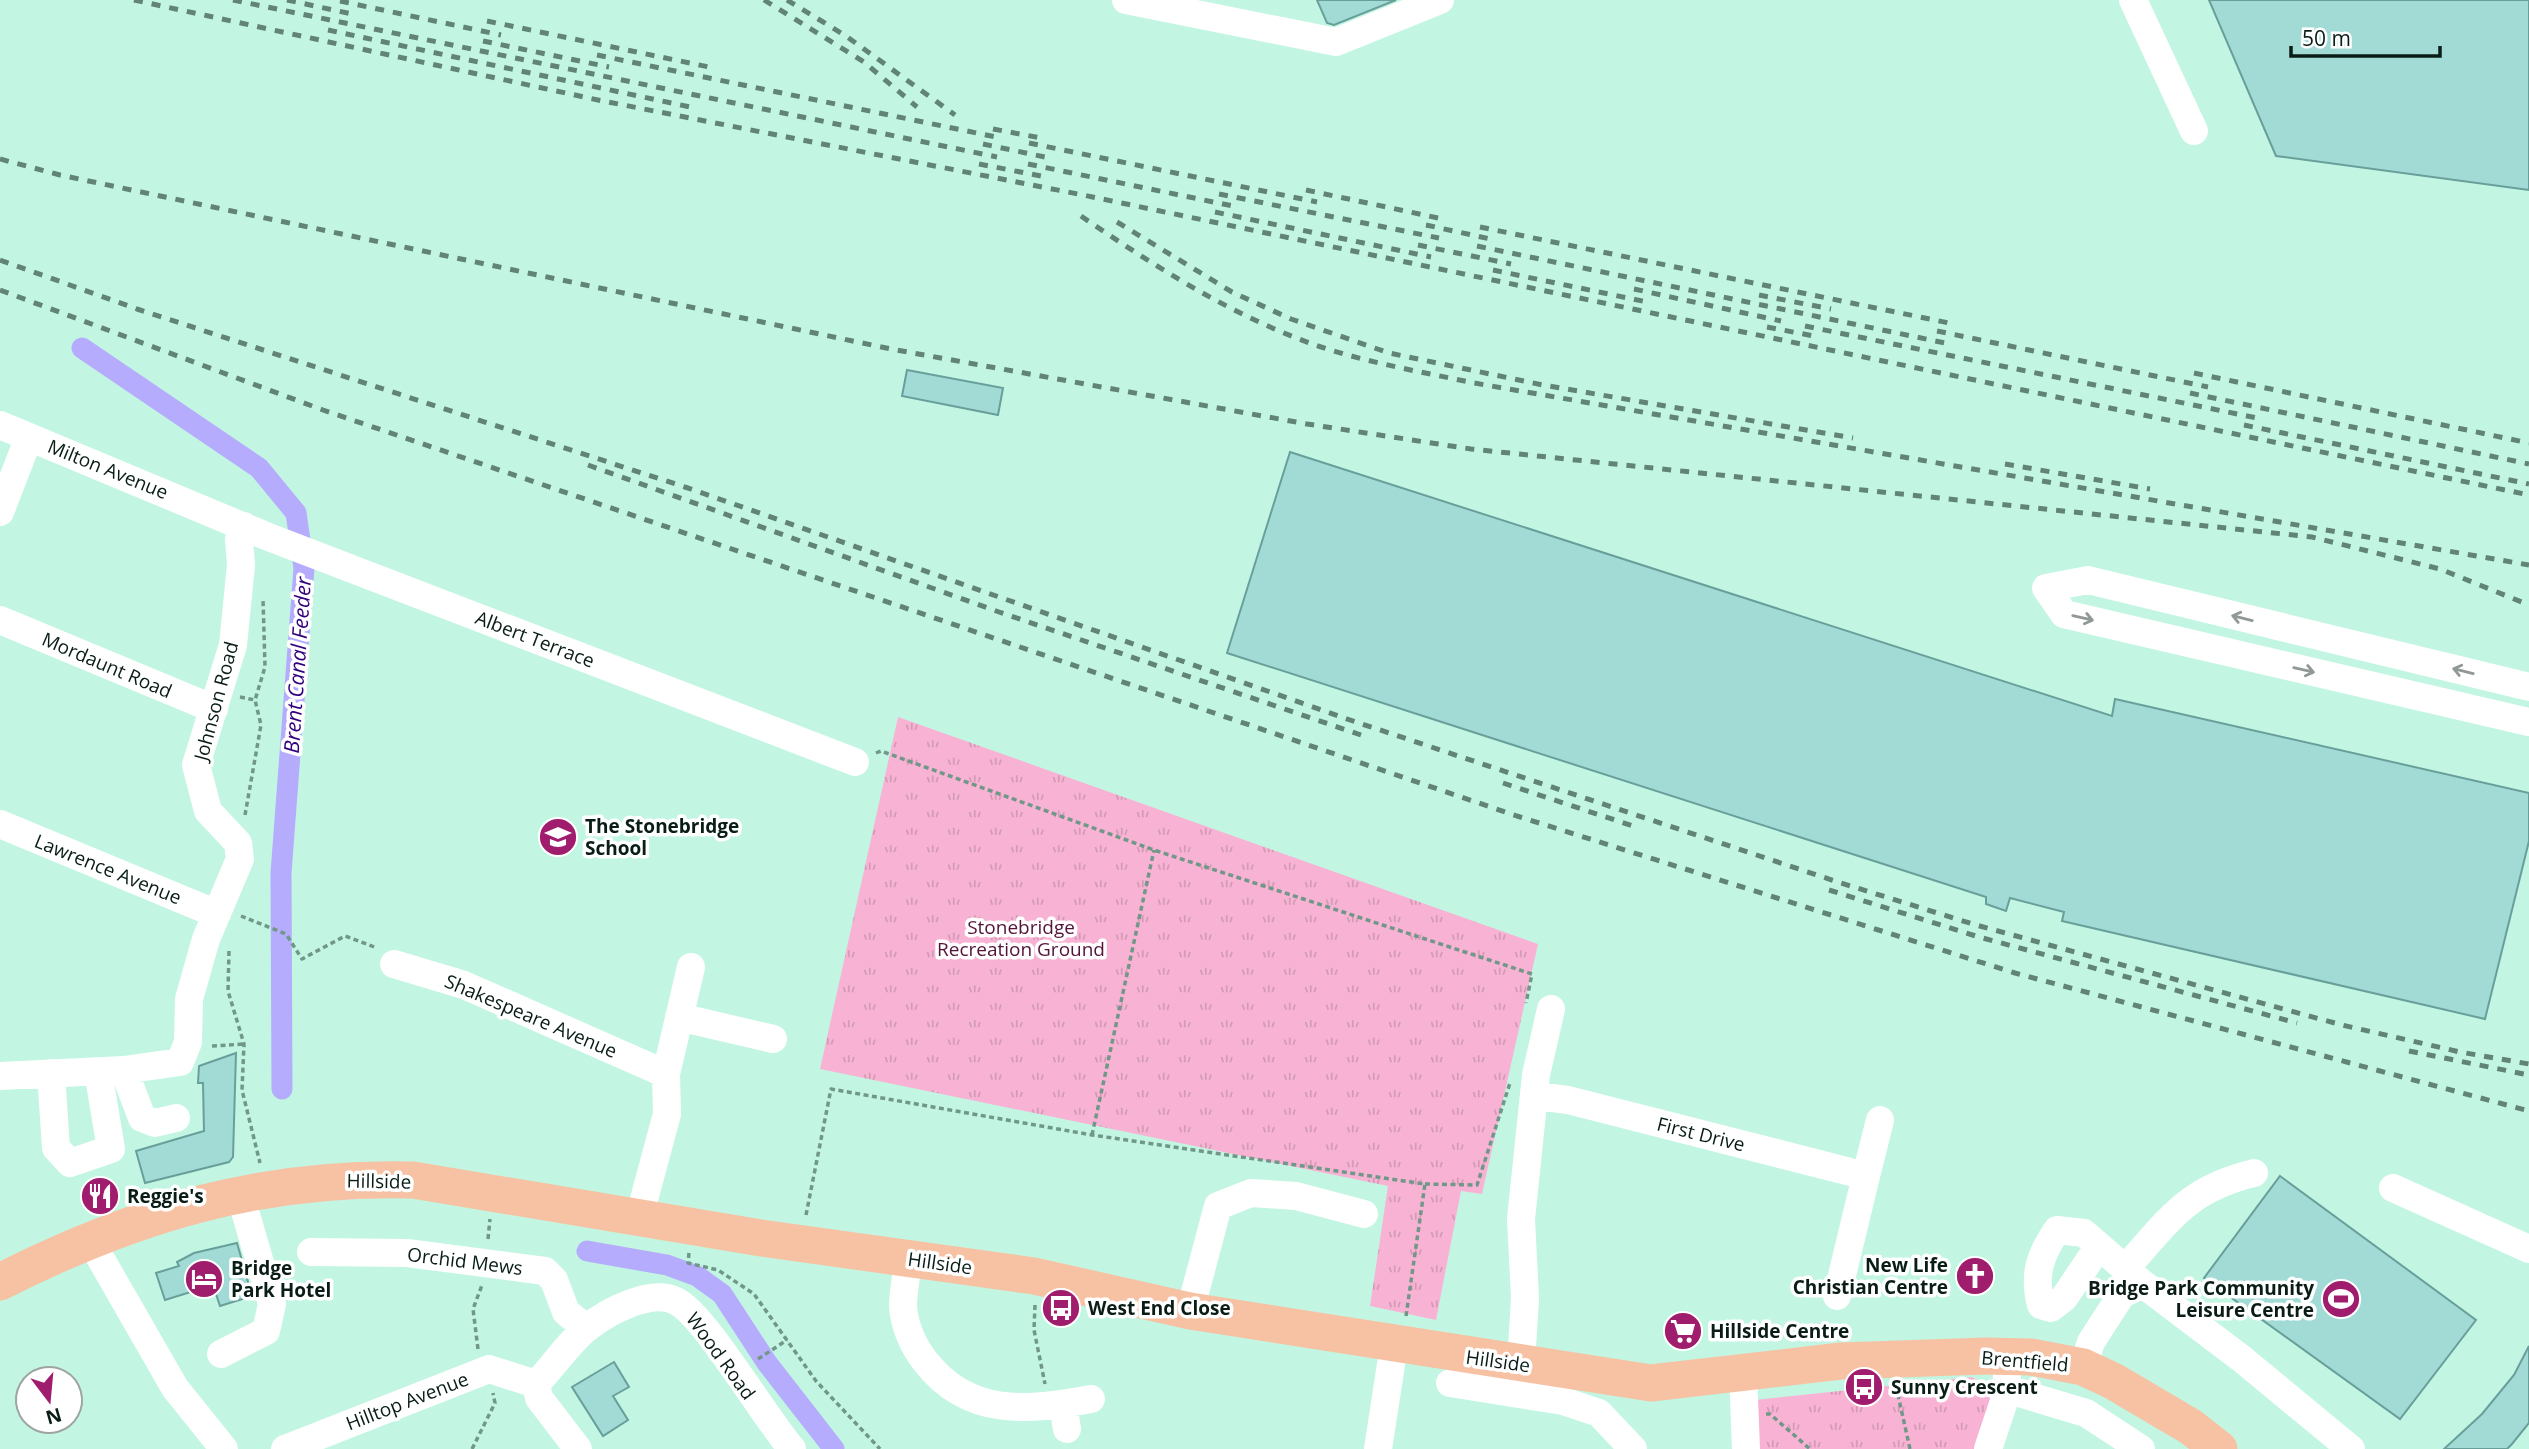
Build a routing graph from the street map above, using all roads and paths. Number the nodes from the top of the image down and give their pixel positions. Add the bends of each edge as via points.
1 (1126, 0) edge
2 (1440, 0) edge
3 (2133, 0) edge
4 (2194, 131) dead end
5 (0, 425) edge
6 (29, 437) junction
7 (0, 512) edge
8 (216, 513) joint
9 (244, 526) junction
10 (263, 593) dead end
11 (0, 620) edge
12 (2529, 687) edge
13 (214, 709) junction
14 (2529, 722) edge
15 (855, 762) joint
16 (0, 824) edge
17 (224, 831) junction
18 (1154, 850) junction
19 (225, 920) junction
20 (229, 950) dead end
21 (394, 964) joint
22 (691, 967) dead end
23 (1538, 1010) joint
24 (679, 1017) junction
25 (773, 1039) dead end
26 (244, 1044) junction
27 (183, 1055) junction
28 (111, 1070) junction
29 (51, 1073) junction
30 (666, 1074) junction
31 (0, 1076) edge
32 (1528, 1086) junction
33 (176, 1118) dead end
34 (1880, 1120) dead end
35 (1092, 1135) junction
36 (2254, 1173) dead end
37 (1866, 1176) junction
38 (251, 1183) junction
39 (1425, 1184) junction
40 (2393, 1188) dead end
41 (1364, 1214) dead end
42 (490, 1216) dead end
43 (639, 1219) junction
44 (804, 1224) dead end
45 (90, 1240) junction
46 (2099, 1246) dead end
47 (2529, 1249) edge
48 (690, 1251) dead end
49 (311, 1252) dead end
50 (908, 1258) junction
51 (485, 1263) junction
52 (2134, 1276) junction
53 (0, 1282) edge
54 (1837, 1296) dead end
55 (1035, 1303) dead end
56 (1190, 1311) junction
57 (586, 1328) junction
58 (1400, 1332) junction
59 (787, 1340) junction
60 (221, 1354) dead end
61 (754, 1362) dead end
62 (1521, 1364) junction
63 (2083, 1367) junction
64 (489, 1369) junction
65 (1893, 1369) junction
66 (1743, 1372) junction
67 (2007, 1372) junction
68 (1450, 1383) dead end
69 (536, 1384) junction
70 (1091, 1399) dead end
71 (495, 1403) dead end
72 (1062, 1413) junction
73 (1745, 1413) junction
74 (221, 1448) edge
75 (285, 1449) edge
76 (472, 1449) edge
77 (578, 1449) edge
78 (792, 1449) edge
79 (880, 1449) edge
80 (1378, 1449) edge
81 (1633, 1449) edge
82 (1746, 1449) edge
83 (1810, 1449) edge
84 (1910, 1449) edge
85 (1988, 1449) edge
86 (2141, 1449) edge
87 (2219, 1449) edge
88 (2351, 1449) edge

1 - 2 street via 1336,42
3 - 4 street
5 - 6 street, Milton Avenue
6 - 7 street
6 - 8 street, Milton Avenue
8 - 9 street, Albert Terrace
9 - 13 street, Johnson Road via 239,539 233,645
9 - 15 street, Albert Terrace
10 - 17 path via 265,667 256,700 261,725 244,817
11 - 13 street, Mordaunt Road
12 -> 14 street via 2088,580 2046,588 2064,614
13 - 17 street, Johnson Road via 196,765 208,811
15 - 18 path via 881,751
16 - 19 street, Lawrence Avenue
17 - 19 street, Johnson Road via 238,844 240,859
18 - 23 path via 1532,974
18 - 35 path
19 - 21 path via 238,915 286,934 302,958 345,936 393,954
19 - 27 street, Johnson Road via 206,939 189,999
20 - 26 path via 228,991
21 - 30 street, Shakespeare Avenue via 464,985
22 - 24 street
23 - 32 street
24 - 25 street
24 - 30 street
26 - 27 path
26 - 38 path
27 - 28 street
28 - 29 street
28 - 29 street via 111,1149 70,1163 56,1148
28 - 33 street via 142,1118 155,1123
29 - 31 street
30 - 43 street via 667,1114
32 - 37 street, First Drive
32 - 39 path via 1477,1185
32 - 62 street via 1531,1112 1521,1220 1525,1298
34 - 37 street
35 - 39 path
35 - 44 path via 831,1089
36 - 52 street via 2220,1181 2184,1204
37 - 54 street
38 - 43 main road, Hillside via 413,1180
38 - 45 main road, Hillside
38 - 60 street via 272,1304 266,1331
39 - 58 path
40 - 47 street
41 - 56 street via 1296,1196 1251,1193 1218,1206
42 - 51 path
43 - 50 main road, Hillside
45 - 53 main road, Hillside
45 - 74 street via 175,1388
46 - 52 street
48 - 59 path via 688,1264 718,1270 754,1294
49 - 51 street, Orchid Mews via 407,1253
50 - 56 main road, Hillside via 1034,1276
50 - 72 street via 903,1305 906,1325 938,1378 976,1402
51 - 57 street, Orchid Mews via 551,1274 566,1312
51 - 64 path via 482,1290 473,1309 479,1360
52 - 63 street via 2091,1342
52 - 88 street
55 - 72 path via 1034,1330 1047,1394
56 - 58 main road, Hillside
57 - 69 street, Wood Road
57 - 78 street, Wood Road via 631,1304 653,1298 675,1300 695,1315
58 - 62 main road, Hillside
58 - 80 street
59 - 61 path
59 - 79 path via 816,1381
62 - 66 main road, Hillside via 1651,1382
63 - 67 main road, Brentfield
63 - 87 main road, Brentfield via 2160,1408
64 - 69 street, Hilltop Avenue
64 - 75 street, Hilltop Avenue
65 - 66 main road, Hillside
65 - 67 main road, Brentfield
65 - 84 path
66 - 73 street
67 - 85 street
67 - 86 street via 2086,1413
68 - 81 street via 1563,1401 1599,1413
69 - 77 street via 539,1398
70 - 72 street
71 - 76 path
73 - 82 street
73 - 83 path via 1770,1414

